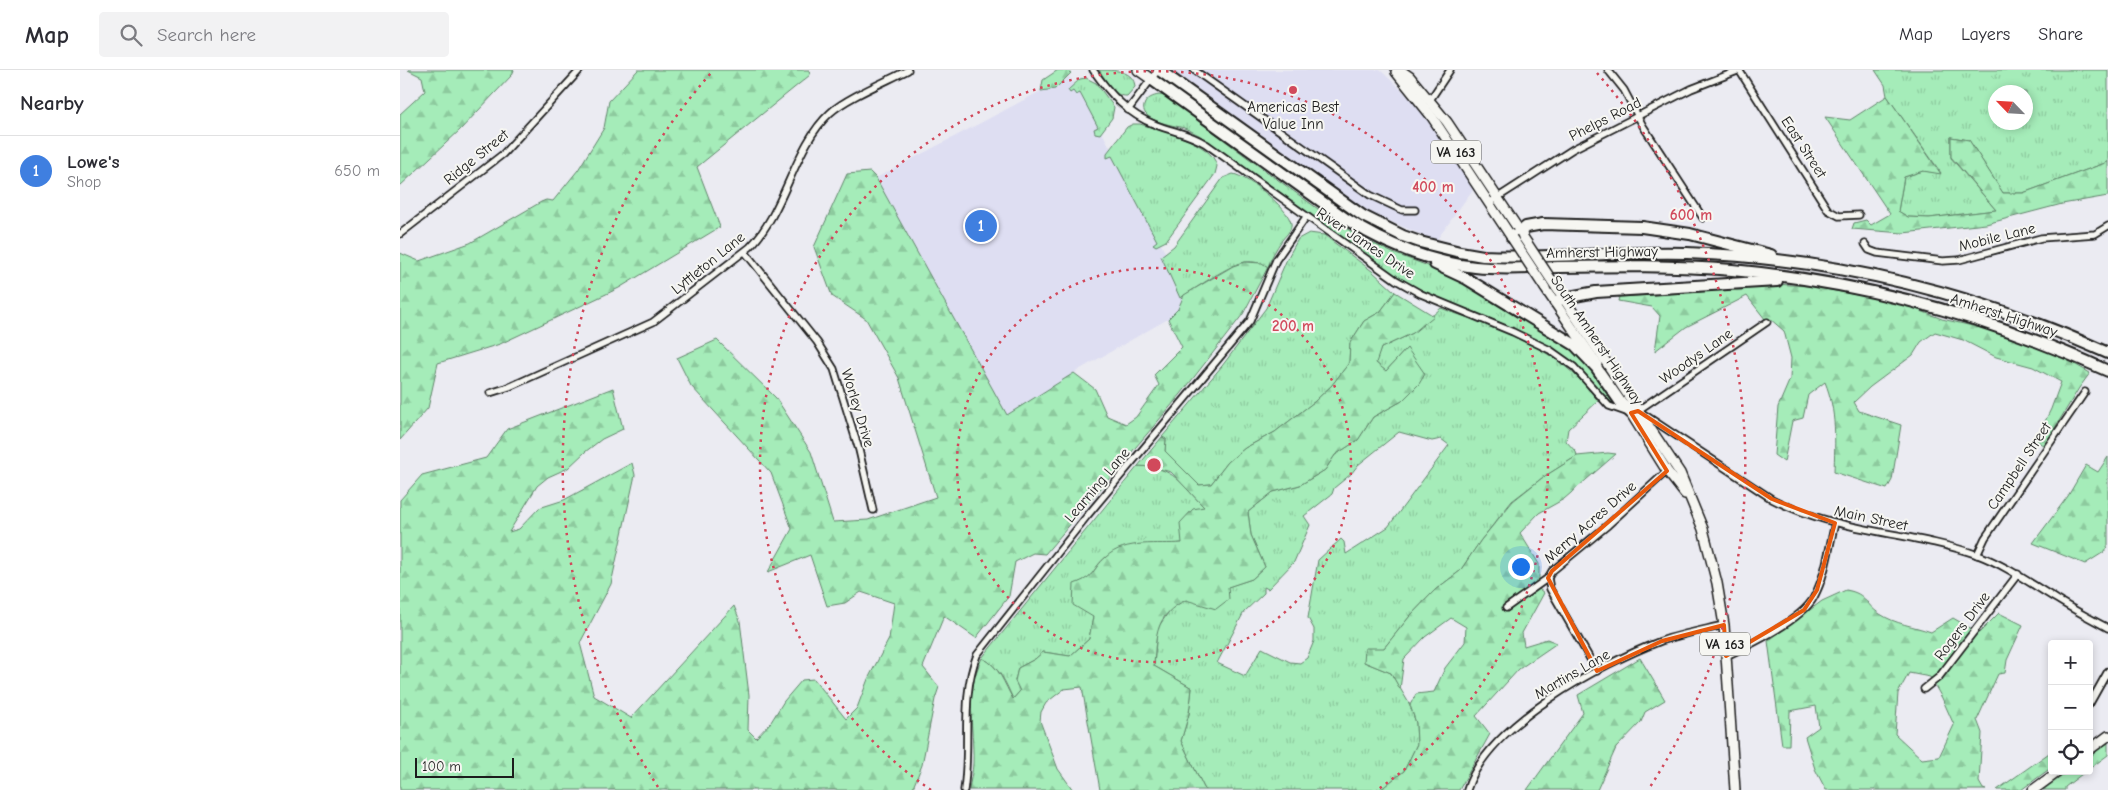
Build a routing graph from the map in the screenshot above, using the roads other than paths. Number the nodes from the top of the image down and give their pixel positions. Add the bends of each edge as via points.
1 (580, 70) edge
2 (908, 70) edge
3 (1093, 70) edge
4 (1138, 70) edge
5 (1158, 70) edge
6 (1194, 70) edge
7 (1395, 70) edge
8 (1400, 70) edge
9 (1450, 70) edge
10 (1608, 70) edge
11 (1739, 70) edge
12 (1151, 79) junction
13 (1430, 100) junction
14 (1128, 110) junction
15 (1638, 116) junction
16 (1497, 198) junction
17 (1489, 203) junction
18 (1415, 210) dead end
19 (1859, 214) dead end
20 (1306, 217) junction
21 (1703, 218) dead end
22 (2108, 226) edge
23 (400, 234) edge
24 (1518, 235) junction
25 (1865, 244) dead end
26 (1405, 250) junction
27 (745, 252) junction
28 (1816, 264) junction
29 (1826, 284) junction
30 (1559, 300) junction
31 (1768, 322) dead end
32 (2108, 353) edge
33 (2108, 371) edge
34 (2085, 392) dead end
35 (490, 393) dead end
36 (1634, 412) junction
37 (1667, 471) junction
38 (1692, 502) junction
39 (873, 510) dead end
40 (1835, 523) junction
41 (1977, 555) junction
42 (2018, 574) junction
43 (1548, 578) junction
44 (1506, 608) dead end
45 (1724, 625) junction
46 (2108, 628) edge
47 (1726, 656) junction
48 (2108, 671) edge
49 (1597, 672) junction
50 (1924, 689) dead end
51 (2093, 698) edge
52 (2108, 736) edge
53 (2093, 747) edge
54 (2054, 775) edge
55 (964, 790) edge
56 (1467, 790) edge
57 (1735, 790) edge
58 (2033, 790) edge

1 - 23 street, Ridge Street via 503,154
2 - 27 street, Lyttleton Lane via 838,107 818,126 772,218
3 - 14 street, River James Drive via 1107,90
4 - 12 main road, Amherst Highway
5 - 12 street
5 - 28 highway, Amherst Highway via 1344,203 1382,226 1420,242 1483,256 1670,253
6 - 18 street via 1370,195 1402,210
7 - 17 main road, South Amherst Highway / VA 163 via 1432,117
8 - 13 main road, South Amherst Highway / VA 163
9 - 13 street
10 - 15 street
11 - 15 street, Phelps Road via 1691,89
11 - 19 street, East Street via 1828,210 1839,216
12 - 14 street
12 - 26 highway, Amherst Highway via 1346,220
13 - 16 main road, South Amherst Highway / VA 163
14 - 20 street, River James Drive via 1156,125 1195,137
15 - 16 street, Phelps Road via 1573,149
15 - 21 street
16 - 17 street, Phelps Road
16 - 24 main road, South Amherst Highway / VA 163
17 - 24 main road, South Amherst Highway / VA 163
20 - 36 street, River James Drive via 1396,280 1550,350 1574,367 1609,406
20 - 55 street, Learning Lane via 1276,260 1250,321 977,655 968,683
22 - 25 street, Mobile Lane via 2094,234 2041,238 1958,260 1878,253 1869,250
24 - 28 highway via 1526,227 1543,224 1642,226
24 - 30 main road, South Amherst Highway / VA 163, bridge via 1556,287
24 - 30 main road, South Amherst Highway / VA 163, bridge via 1545,288
26 - 29 highway, Amherst Highway via 1475,267 1677,266 1768,274
26 - 36 highway via 1467,279 1575,345 1596,367 1621,403
27 - 35 street, Lyttleton Lane via 654,322
27 - 39 street, Worley Drive via 817,342 834,369 859,450
28 - 32 highway, Amherst Highway via 1884,278 1992,308
29 - 30 highway via 1774,281 1596,292
29 - 33 highway, Amherst Highway via 1900,299 1978,321 2034,339
30 - 36 main road, South Amherst Highway / VA 163
31 - 36 street, Woodys Lane
34 - 41 street, Campbell Street
36 - 37 main road, South Amherst Highway / VA 163
36 - 38 main road, South Amherst Highway / VA 163 via 1680,473
36 - 40 street, Main Street via 1772,499 1800,513
37 - 38 main road, South Amherst Highway / VA 163
37 - 43 street, Merry Acres Drive via 1552,571
38 - 45 main road, South Amherst Highway / VA 163 via 1712,558
40 - 41 street, Main Street
40 - 47 street via 1817,590 1810,604 1782,625
41 - 42 street, Main Street
42 - 46 street, Main Street
42 - 50 street, Rogers Drive via 1939,677
43 - 44 street, Merry Acres Drive
43 - 49 street via 1550,588
45 - 47 main road, South Amherst Highway / VA 163
45 - 49 street, Martins Lane via 1662,641
47 - 57 main road, South Amherst Highway / VA 163
48 - 51 street
49 - 56 street, Martins Lane via 1551,699 1512,728 1481,760
52 - 53 main road
54 - 58 main road

